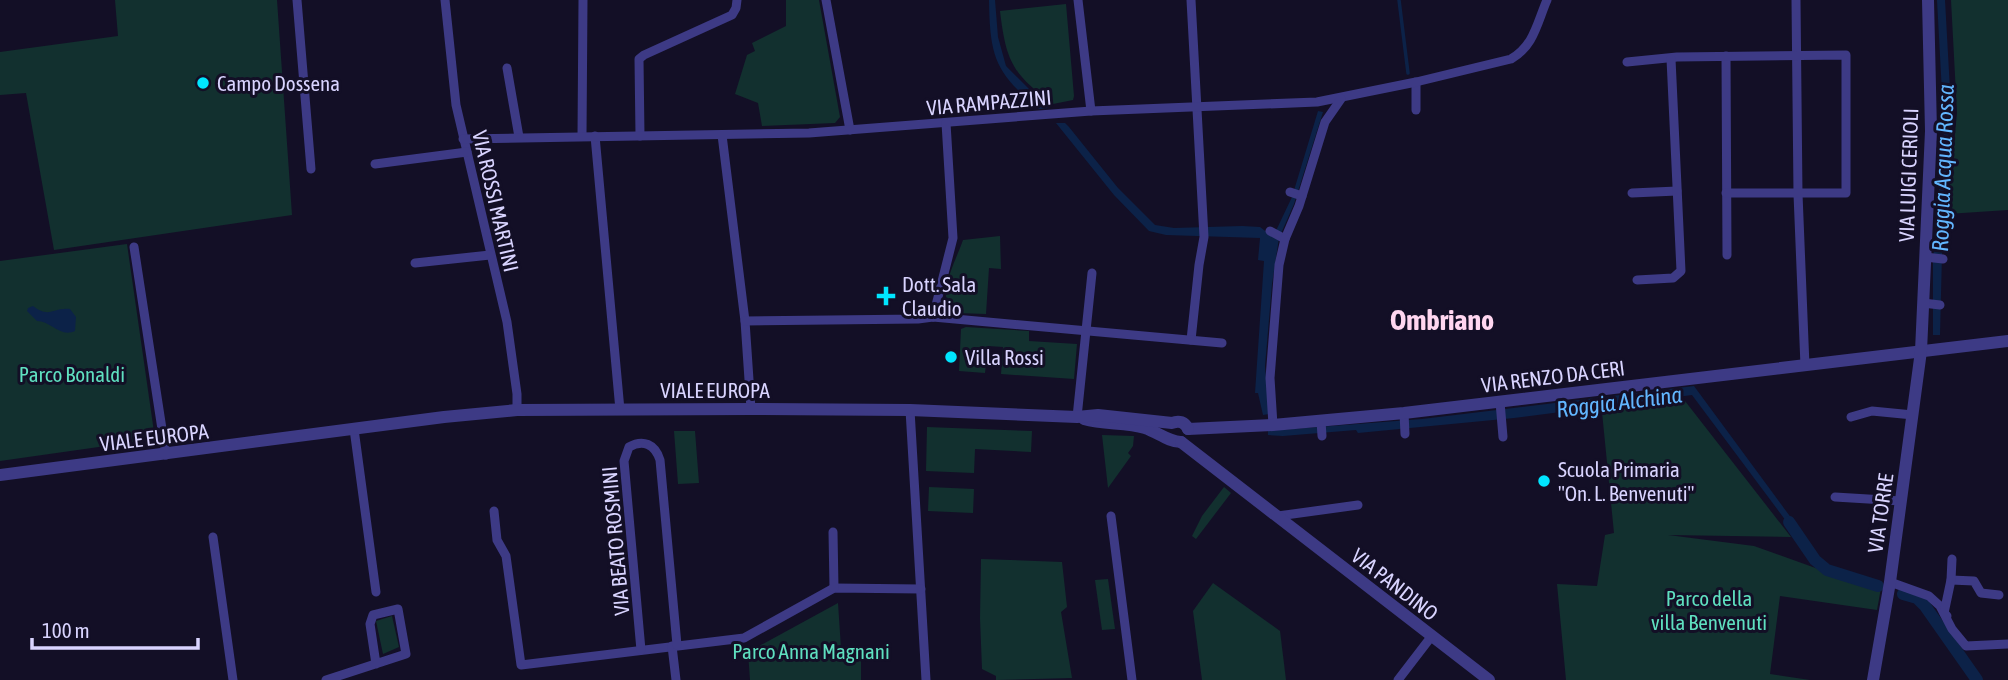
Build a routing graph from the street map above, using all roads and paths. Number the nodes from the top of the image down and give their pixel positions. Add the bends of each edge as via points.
1 (297, 0) edge
2 (445, 0) edge
3 (583, 0) edge
4 (737, 0) edge
5 (826, 0) edge
6 (1078, 0) edge
7 (1191, 0) edge
8 (1547, 0) edge
9 (1796, 0) edge
10 (1928, 0) edge
11 (1726, 56) junction
12 (1798, 56) junction
13 (1671, 58) junction
14 (1628, 62) dead end
15 (507, 68) dead end
16 (1416, 82) junction
17 (1341, 99) junction
18 (1198, 108) junction
19 (1416, 110) dead end
20 (1091, 111) junction
21 (946, 122) junction
22 (850, 130) junction
23 (722, 135) junction
24 (582, 136) junction
25 (595, 136) junction
26 (640, 136) junction
27 (519, 137) junction
28 (463, 139) junction
29 (467, 152) junction
30 (376, 164) dead end
31 (311, 169) dead end
32 (1290, 191) dead end
33 (1677, 191) junction
34 (1632, 193) dead end
35 (1726, 193) junction
36 (1798, 194) junction
37 (1302, 195) junction
38 (1270, 231) dead end
39 (1285, 239) junction
40 (134, 247) dead end
41 (490, 255) junction
42 (1727, 255) dead end
43 (1925, 257) junction
44 (1943, 259) dead end
45 (415, 263) dead end
46 (1091, 273) dead end
47 (1637, 280) dead end
48 (1923, 303) junction
49 (1940, 305) dead end
50 (933, 317) junction
51 (745, 321) junction
52 (1086, 330) junction
53 (1191, 340) junction
54 (2008, 341) edge
55 (1222, 343) dead end
56 (1921, 351) junction
57 (1804, 366) junction
58 (1501, 405) junction
59 (751, 409) junction
60 (517, 410) junction
61 (620, 410) junction
62 (910, 410) junction
63 (1404, 413) junction
64 (1913, 415) junction
65 (1077, 416) junction
66 (1851, 417) dead end
67 (1321, 421) junction
68 (1172, 423) junction
69 (1273, 425) junction
70 (354, 429) junction
71 (1188, 429) junction
72 (1405, 434) dead end
73 (1322, 436) dead end
74 (1503, 437) dead end
75 (1175, 440) junction
76 (166, 454) junction
77 (0, 475) edge
78 (1835, 497) dead end
79 (1901, 501) junction
80 (1358, 505) dead end
81 (494, 511) dead end
82 (1111, 516) dead end
83 (1278, 516) junction
84 (833, 531) dead end
85 (213, 537) dead end
86 (1952, 559) dead end
87 (1951, 580) junction
88 (1890, 582) junction
89 (834, 588) junction
90 (921, 589) junction
91 (376, 592) dead end
92 (1999, 595) dead end
93 (1431, 636) junction
94 (2008, 644) edge
95 (675, 646) junction
96 (1973, 646) junction
97 (641, 650) junction
98 (376, 664) junction
99 (233, 680) edge
100 (326, 680) edge
101 (676, 680) edge
102 (926, 680) edge
103 (1132, 680) edge
104 (1398, 680) edge
105 (1489, 680) edge
106 (1873, 680) edge

1 - 31 street
2 - 28 street, VIA ROSSI MARTINI
3 - 24 street
4 - 26 street via 732,15 639,59
5 - 22 street
6 - 20 street
7 - 18 street
8 - 16 street, VIA RAMPAZZINI via 1533,38 1519,54 1503,62
9 - 12 street
10 - 43 street, VIA LUIGI CERIOLI via 1931,131
11 - 12 street
11 - 13 street
11 - 35 street
12 - 36 street
12 - 36 street via 1846,55 1846,193
13 - 14 street
13 - 33 street
15 - 27 street
16 - 17 street, VIA RAMPAZZINI
16 - 19 street
17 - 18 street, VIA RAMPAZZINI
17 - 37 street via 1325,122
18 - 20 street, VIA RAMPAZZINI
18 - 53 street via 1203,245
20 - 21 street, VIA RAMPAZZINI
21 - 22 street, VIA RAMPAZZINI
21 - 50 street via 953,238
22 - 23 street, VIA RAMPAZZINI
23 - 26 street, VIA RAMPAZZINI
23 - 51 street
24 - 25 street, VIA RAMPAZZINI
24 - 27 street, VIA RAMPAZZINI
25 - 26 street, VIA RAMPAZZINI
25 - 61 street
27 - 28 street, VIA RAMPAZZINI
28 - 29 street, VIA ROSSI MARTINI
29 - 30 street
29 - 41 street, VIA ROSSI MARTINI
32 - 37 street
33 - 34 street
33 - 47 street via 1681,271 1673,278
35 - 36 street
35 - 42 street
36 - 57 street
37 - 39 street
38 - 39 street
39 - 69 street via 1270,377
40 - 76 street
41 - 45 street
41 - 60 street, VIA ROSSI MARTINI via 508,322
43 - 44 street
43 - 48 street, VIA LUIGI CERIOLI
46 - 52 street
48 - 49 street
48 - 56 street, VIA LUIGI CERIOLI
50 - 51 street
50 - 52 street
51 - 59 street
52 - 53 street
52 - 65 street
53 - 55 street
54 - 56 street, VIA RENZO DA CERI
56 - 57 street, VIA RENZO DA CERI
56 - 64 street, VIA TORRE
57 - 58 street, VIA RENZO DA CERI
58 - 63 street, VIA RENZO DA CERI
58 - 74 street
59 - 61 street, VIALE EUROPA
59 - 62 street, VIALE EUROPA
60 - 61 street, VIALE EUROPA
60 - 70 street, VIALE EUROPA
62 - 65 street, VIALE EUROPA
62 - 90 street
63 - 67 street, VIA RENZO DA CERI
63 - 72 street
64 - 66 street via 1872,411
64 - 79 street, VIA TORRE
65 - 68 street, VIALE EUROPA
65 - 75 street, VIALE EUROPA via 1145,428
67 - 69 street, VIA RENZO DA CERI
67 - 73 street
68 - 71 street via 1181,422
68 - 75 street via 1168,429
69 - 71 street, VIA RENZO DA CERI
70 - 76 street, VIALE EUROPA
70 - 91 street
71 - 75 street via 1188,435
75 - 83 street, VIA PANDINO
76 - 77 street, VIALE EUROPA
78 - 79 street
79 - 88 street, VIA TORRE
80 - 83 street
81 - 97 street via 497,540 506,556 521,665
82 - 103 street
83 - 93 street, VIA PANDINO
84 - 89 street
85 - 99 street
86 - 87 street
87 - 92 street via 1974,581 1981,593
87 - 96 street via 1944,613
88 - 96 street via 1929,596 1966,646
88 - 106 street, VIA TORRE
89 - 90 street
89 - 95 street via 744,638
90 - 102 street
93 - 104 street
93 - 105 street, VIA PANDINO
94 - 96 street
95 - 97 street
95 - 97 street, VIA BEATO ROSMINI via 660,460 654,448 641,442 629,447 624,460
95 - 101 street
98 - 98 street via 406,654 398,609 373,615 370,624
98 - 100 street

